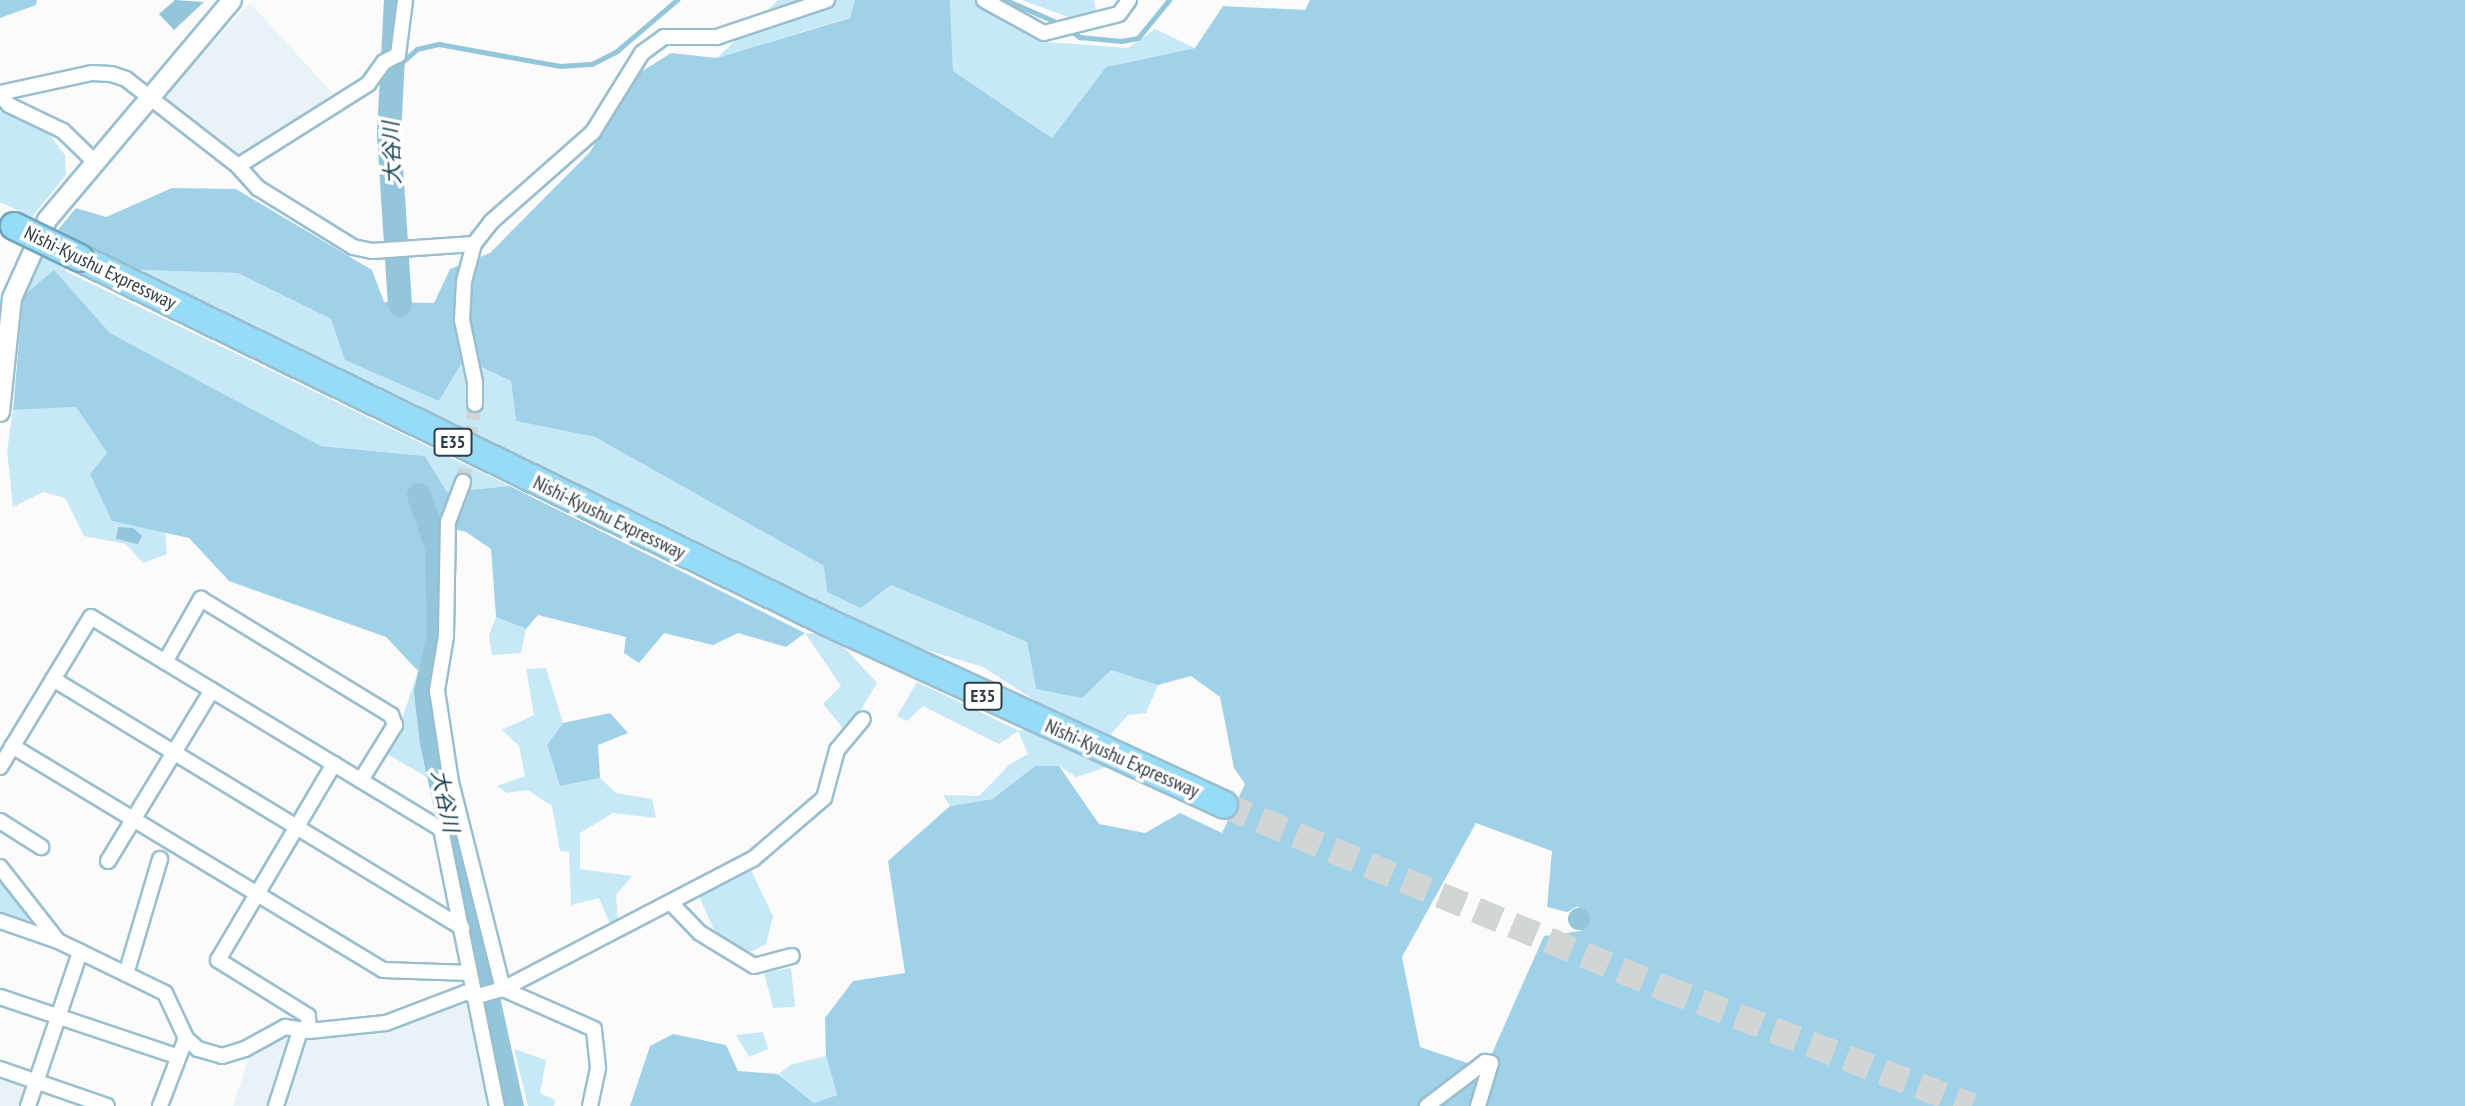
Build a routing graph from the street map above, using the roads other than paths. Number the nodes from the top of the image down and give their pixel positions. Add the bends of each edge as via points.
1 (232, 0) edge
2 (405, 0) edge
3 (827, 0) edge
4 (984, 0) edge
5 (1129, 0) edge
6 (0, 94) edge
7 (149, 97) junction
8 (94, 162) junction
9 (238, 166) junction
10 (7, 223) edge
11 (474, 244) junction
12 (6, 296) edge
13 (475, 404) tunnel mouth
14 (0, 412) edge
15 (463, 482) tunnel mouth
16 (165, 662) junction
17 (53, 680) junction
18 (212, 690) junction
19 (863, 719) dead end
20 (12, 746) junction
21 (174, 753) junction
22 (334, 764) junction
23 (0, 767) edge
24 (361, 780) junction
25 (1224, 804) tunnel mouth
26 (133, 820) junction
27 (0, 821) edge
28 (296, 827) junction
29 (41, 847) dead end
30 (160, 859) dead end
31 (108, 861) dead end
32 (0, 867) edge
33 (256, 894) junction
34 (672, 904) junction
35 (0, 921) edge
36 (461, 928) junction
37 (58, 941) junction
38 (80, 952) junction
39 (792, 956) dead end
40 (470, 973) junction
41 (126, 974) junction
42 (501, 989) junction
43 (478, 995) junction
44 (0, 997) edge
45 (59, 1017) junction
46 (305, 1031) junction
47 (186, 1038) junction
48 (176, 1056) junction
49 (0, 1069) edge
50 (37, 1082) junction
51 (29, 1106) edge
52 (107, 1106) edge
53 (160, 1106) edge
54 (276, 1106) edge
55 (496, 1106) edge
56 (590, 1106) edge
57 (1427, 1106) edge
58 (1478, 1106) edge

1 - 7 street
2 - 9 street via 402,50 368,84
3 - 11 street via 717,37 664,37 642,53 593,132 491,222
4 - 5 street via 1044,33 1118,14
6 - 7 street via 92,73 126,79
6 - 8 street via 9,105 63,131
7 - 8 street
7 - 9 street
8 - 12 street via 47,220
9 - 11 street via 258,188 354,247
10 - 25 highway, Nishi-Kyushu Expressway / E35, bridge via 929,671
11 - 13 street via 464,282 462,320
12 - 14 street
15 - 42 street via 448,522 446,636 437,690 451,782
16 - 17 street via 91,617
16 - 18 street
16 - 24 street via 201,599 391,715 395,725
17 - 20 street
17 - 21 street
18 - 21 street
18 - 22 street
19 - 34 street via 837,750 824,798 753,859
20 - 23 street
20 - 26 street
21 - 26 street
21 - 28 street
22 - 24 street
22 - 28 street
24 - 36 street via 441,828
26 - 31 street
26 - 33 street
27 - 29 street
28 - 33 street
28 - 36 street
30 - 41 street
32 - 37 street
33 - 40 street via 383,970
33 - 46 street via 218,960 308,1016
34 - 39 street via 700,933 754,966
34 - 42 street
35 - 37 street
36 - 40 street
37 - 38 street
38 - 41 street
38 - 45 street
40 - 43 street
41 - 47 street via 165,993
42 - 43 street
42 - 56 street via 594,1029 598,1068
43 - 46 street via 465,993 386,1023
43 - 55 street
44 - 45 street
45 - 48 street
45 - 50 street
46 - 47 street via 285,1027 222,1056 198,1049
46 - 54 street
47 - 48 street
48 - 53 street
49 - 50 street
50 - 51 street
50 - 52 street
57 - 58 street via 1485,1062 1491,1063

